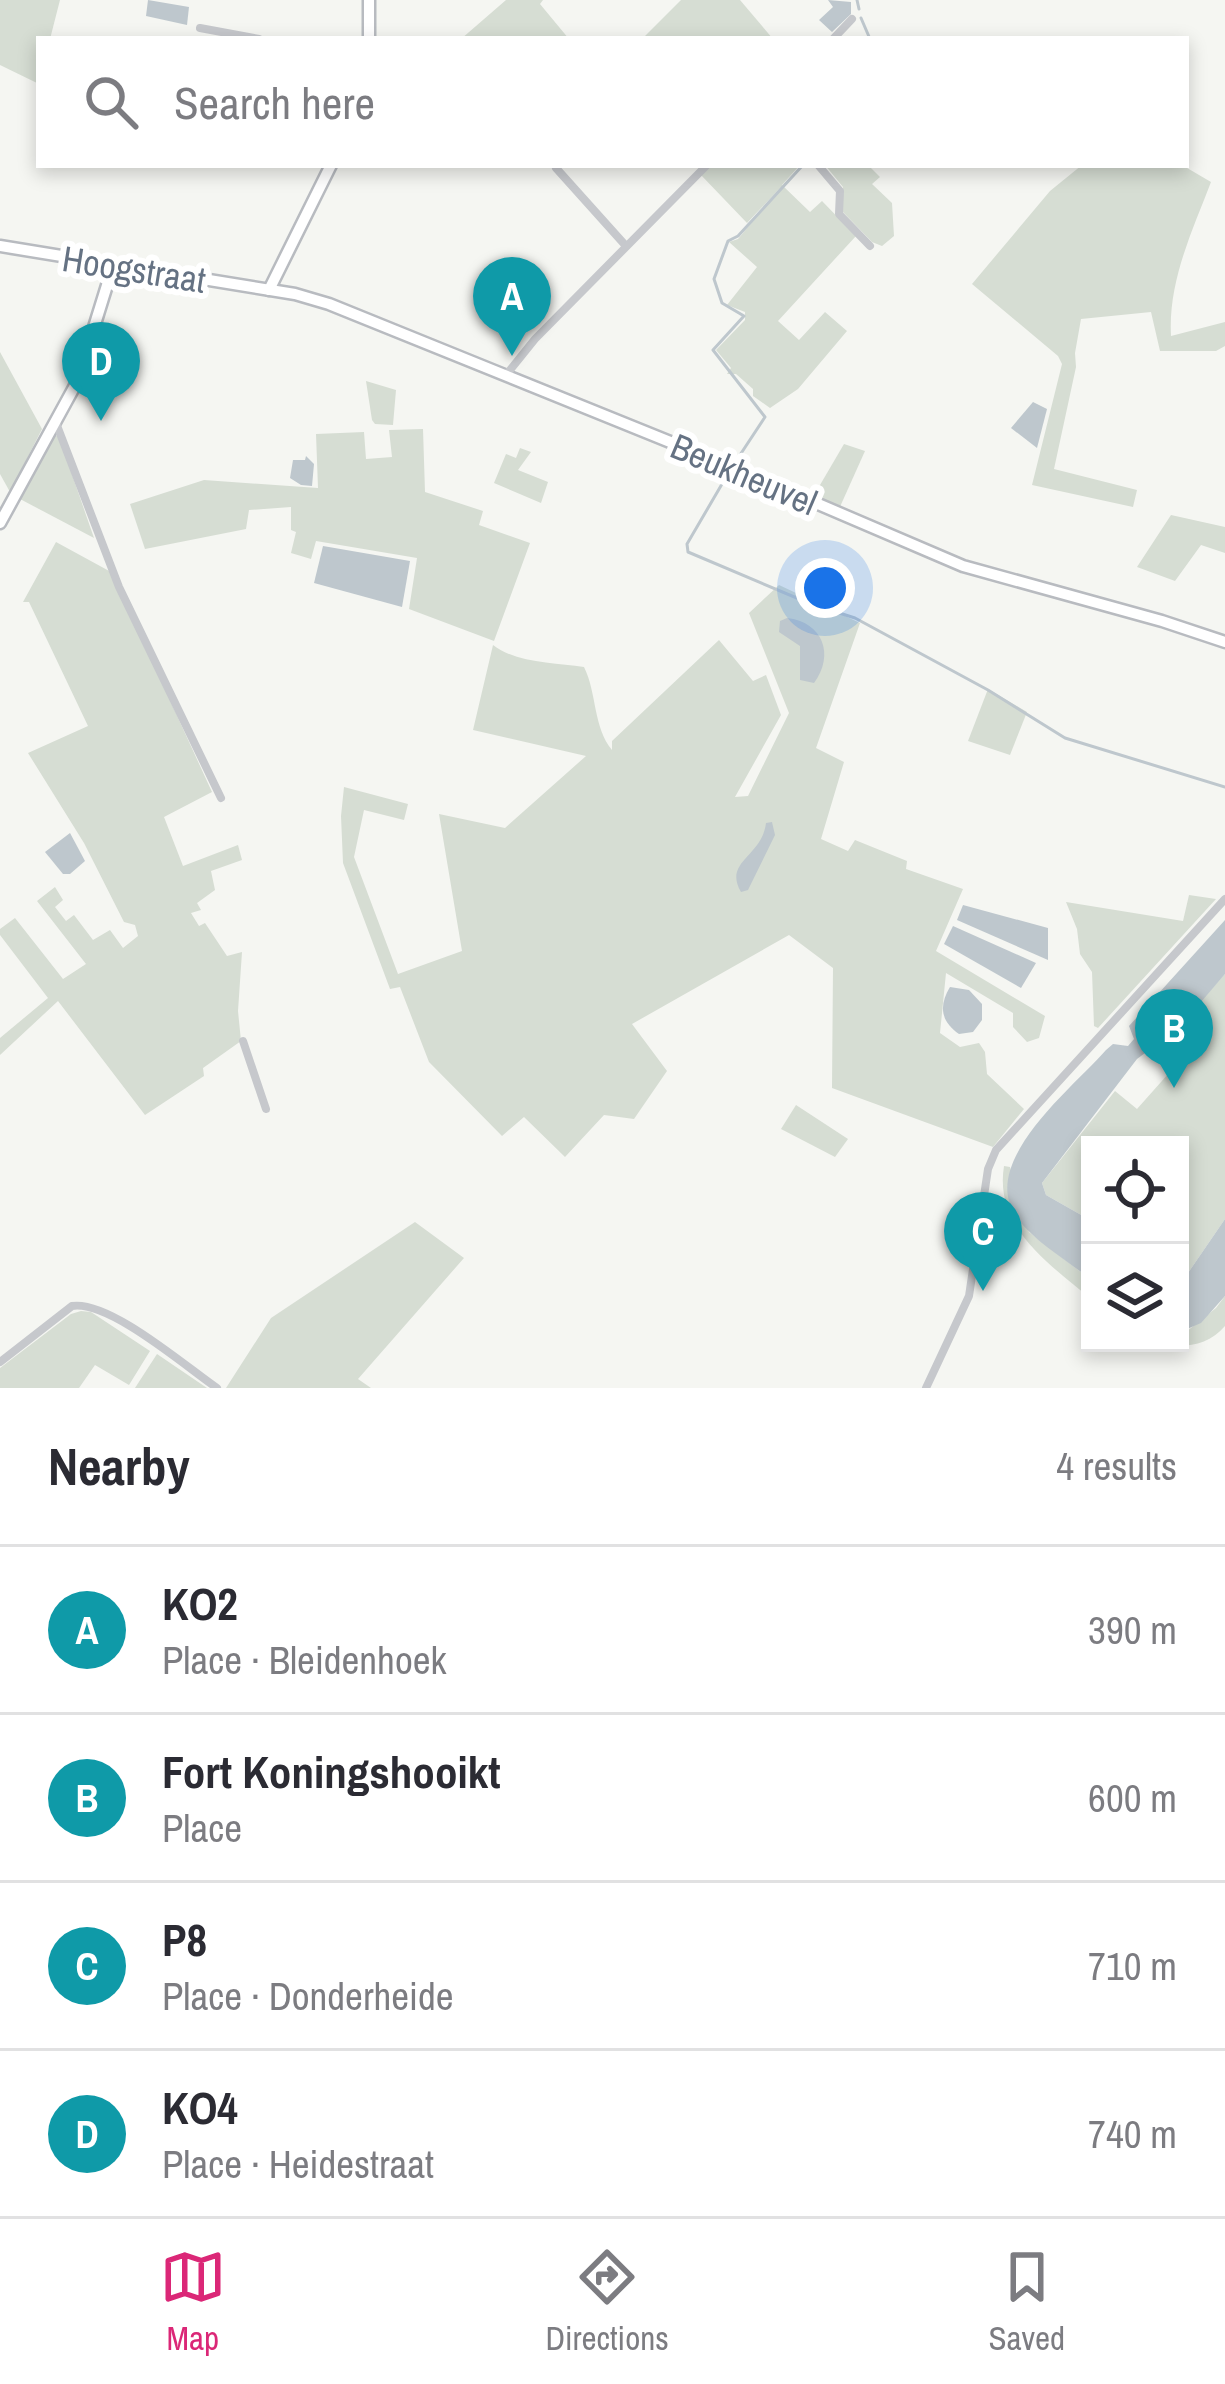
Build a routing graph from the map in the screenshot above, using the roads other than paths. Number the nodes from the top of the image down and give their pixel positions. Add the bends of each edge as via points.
1 (369, 0) edge
2 (852, 20) dead end
3 (200, 28) dead end
4 (243, 36) edge
5 (369, 36) edge
6 (836, 36) edge
7 (330, 168) edge
8 (556, 168) dead end
9 (704, 168) edge
10 (821, 168) edge
11 (0, 246) edge
12 (626, 246) junction
13 (870, 246) dead end
14 (113, 266) junction
15 (269, 290) junction
16 (506, 375) junction
17 (56, 423) junction
18 (0, 523) edge
19 (1225, 643) edge
20 (221, 798) dead end
21 (1225, 899) edge
22 (243, 1041) dead end
23 (266, 1109) dead end
24 (0, 1362) edge
25 (217, 1388) edge
26 (926, 1388) edge

1 - 5 street
2 - 6 street
3 - 4 street
7 - 15 street
8 - 12 street
9 - 12 street
10 - 13 street via 837,184 839,214
11 - 14 street, Hoogstraat
12 - 16 street
14 - 15 street, Hoogstraat
14 - 17 street via 93,340
15 - 16 street, Beukheuvel via 329,304
16 - 19 street, Beukheuvel via 963,566
17 - 18 street
17 - 20 street via 119,587
21 - 26 street via 996,1150 968,1297
22 - 23 street
24 - 25 street via 72,1306 86,1305

